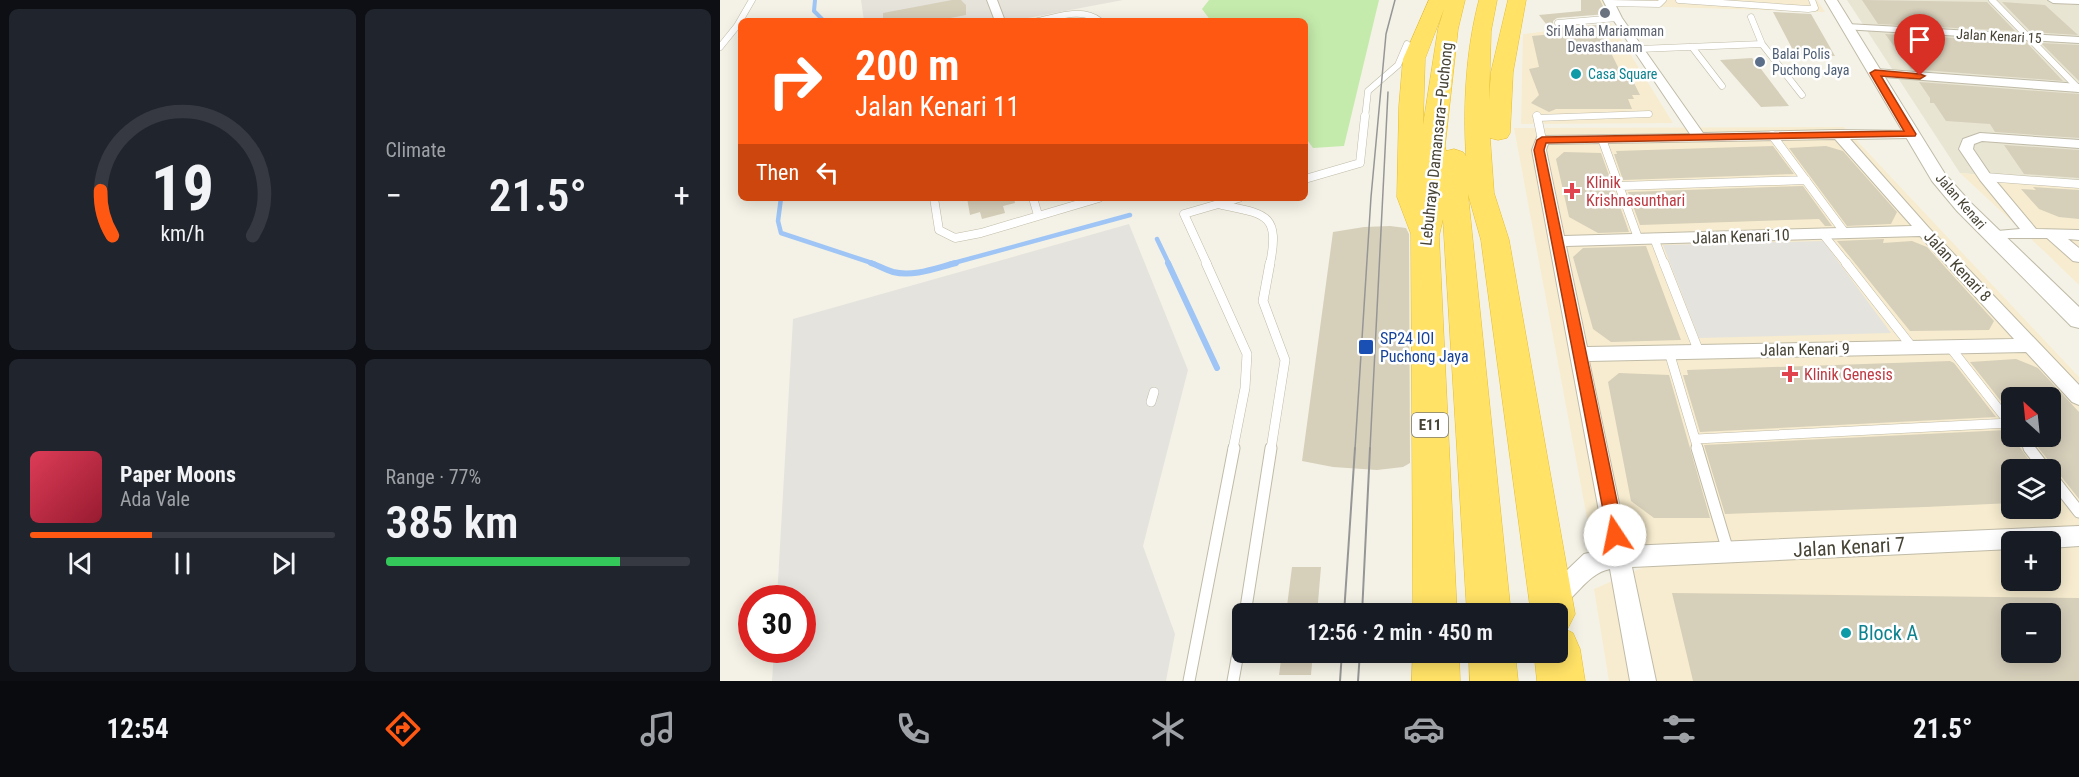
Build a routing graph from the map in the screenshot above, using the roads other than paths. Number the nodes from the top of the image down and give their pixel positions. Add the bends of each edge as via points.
1 (752, 0) edge
2 (992, 0) edge
3 (1438, 0) edge
4 (1456, 0) edge
5 (1471, 0) edge
6 (1488, 0) edge
7 (1517, 0) edge
8 (1663, 0) edge
9 (1679, 0) edge
10 (1812, 0) edge
11 (1831, 0) edge
12 (1992, 0) edge
13 (2053, 0) edge
14 (2079, 1) edge
15 (1609, 2) edge
16 (1751, 17) dead end
17 (742, 18) edge
18 (999, 18) edge
19 (1056, 18) edge
20 (1096, 18) edge
21 (1617, 18) junction
22 (1409, 20) dead end
23 (1558, 23) dead end
24 (738, 24) edge
25 (1846, 27) junction
26 (1456, 30) junction
27 (2029, 37) junction
28 (2079, 40) edge
29 (1762, 44) junction
30 (720, 47) edge
31 (1692, 47) junction
32 (1639, 49) junction
33 (1410, 51) junction
34 (1875, 73) junction
35 (1722, 86) dead end
36 (2079, 88) edge
37 (1802, 95) dead end
38 (1649, 114) dead end
39 (1476, 120) junction
40 (1838, 134) junction
41 (1911, 134) junction
42 (1772, 135) junction
43 (1698, 136) junction
44 (1602, 139) junction
45 (1542, 140) junction
46 (2079, 144) edge
47 (1985, 177) junction
48 (1308, 178) edge
49 (1806, 180) junction
50 (2079, 184) edge
51 (1619, 186) junction
52 (934, 201) edge
53 (1034, 201) edge
54 (1073, 201) edge
55 (1228, 201) edge
56 (1217, 204) junction
57 (1038, 215) junction
58 (1924, 231) junction
59 (1822, 233) junction
60 (1845, 233) junction
61 (2051, 233) junction
62 (2032, 234) junction
63 (1992, 235) junction
64 (2079, 235) edge
65 (1425, 236) junction
66 (1638, 238) junction
67 (1654, 238) junction
68 (1495, 240) junction
69 (1558, 241) junction
70 (2079, 257) edge
71 (1462, 260) junction
72 (2079, 320) edge
73 (2031, 345) junction
74 (1912, 347) junction
75 (1950, 347) junction
76 (1670, 352) junction
77 (1699, 352) junction
78 (1580, 354) junction
79 (2079, 397) edge
80 (2001, 411) edge
81 (2001, 424) edge
82 (1696, 439) junction
83 (2028, 447) edge
84 (2038, 459) edge
85 (2061, 489) edge
86 (2079, 512) edge
87 (2079, 536) edge
88 (1728, 553) junction
89 (1619, 557) junction
90 (1247, 603) edge
91 (1435, 603) edge
92 (1488, 603) edge
93 (1551, 603) edge
94 (1556, 603) edge
95 (1236, 663) edge
96 (1436, 663) edge
97 (1493, 663) edge
98 (1559, 663) edge
99 (1189, 681) edge
100 (1233, 681) edge
101 (1437, 681) edge
102 (1494, 681) edge
103 (1561, 681) edge
104 (1643, 681) edge

1 - 17 lane
2 - 18 street
3 - 33 highway
4 - 26 highway, Lebuhraya Damansara–Puchong / E11
5 - 26 highway, Lebuhraya Damansara–Puchong / E11
6 - 39 highway via 1481,31
7 - 68 highway via 1502,72
8 - 15 lane via 1659,4
9 - 10 lane via 1808,9 1815,8
11 - 25 street, Jalan Kenari
12 - 27 lane
13 - 14 street
15 - 21 street
16 - 29 lane
19 - 20 lane via 1080,14
21 - 23 lane
21 - 32 street
22 - 33 highway
24 - 30 lane
25 - 27 street, Jalan Kenari 15
25 - 34 street, Jalan Kenari
26 - 65 highway, Lebuhraya Damansara–Puchong / E11 via 1434,146 1435,189
26 - 71 highway, Lebuhraya Damansara–Puchong / E11 via 1453,177
27 - 28 street, Jalan Kenari 15
27 - 36 lane
29 - 31 lane
29 - 37 lane
31 - 32 lane
31 - 35 lane
32 - 43 street
33 - 48 lane via 1368,92 1360,163
33 - 65 highway via 1412,197
34 - 36 street
34 - 41 street, Jalan Kenari
38 - 45 lane via 1537,116
39 - 68 highway via 1481,193
39 - 71 highway via 1467,156
40 - 41 street
40 - 42 street
40 - 58 street, Jalan Kenari 8
41 - 63 street, Jalan Kenari via 1938,177
42 - 43 street
42 - 49 lane
43 - 44 street
44 - 45 street
44 - 51 lane
45 - 69 street via 1539,150
46 - 47 street via 1980,137 1968,142 1966,149
47 - 50 lane
47 - 62 street
49 - 51 lane
49 - 60 lane
51 - 66 lane
52 - 57 lane via 939,230 956,238
53 - 57 lane
54 - 57 lane
55 - 56 lane
56 - 90 lane via 1253,211 1270,221 1274,244 1263,301 1284,360
56 - 99 lane via 1184,214 1246,354 1245,388
58 - 60 street, Jalan Kenari 10
58 - 73 street, Jalan Kenari 8
59 - 60 street, Jalan Kenari 10
59 - 67 street, Jalan Kenari 10
59 - 74 lane
61 - 62 street
61 - 64 street
61 - 70 street
62 - 63 street
63 - 72 street, Jalan Kenari
65 - 91 highway, Lebuhraya Damansara–Puchong / E11
66 - 67 street, Jalan Kenari 10
66 - 69 street, Jalan Kenari 10
67 - 77 lane
68 - 93 highway
69 - 78 street
71 - 92 highway, Lebuhraya Damansara–Puchong / E11
73 - 75 street, Jalan Kenari 9
73 - 79 street, Jalan Kenari 8
74 - 75 street, Jalan Kenari 9
74 - 77 street, Jalan Kenari 9
75 - 80 lane
76 - 77 street, Jalan Kenari 9
76 - 78 street, Jalan Kenari 9
76 - 82 lane
78 - 89 street
81 - 82 lane
82 - 88 lane
83 - 84 lane
85 - 86 lane
87 - 88 street, Jalan Kenari 7
88 - 89 street, Jalan Kenari 7
89 - 94 street, Jalan Kenari 7 via 1592,562
89 - 104 street
95 - 100 lane
96 - 101 highway
97 - 102 highway
98 - 103 highway

